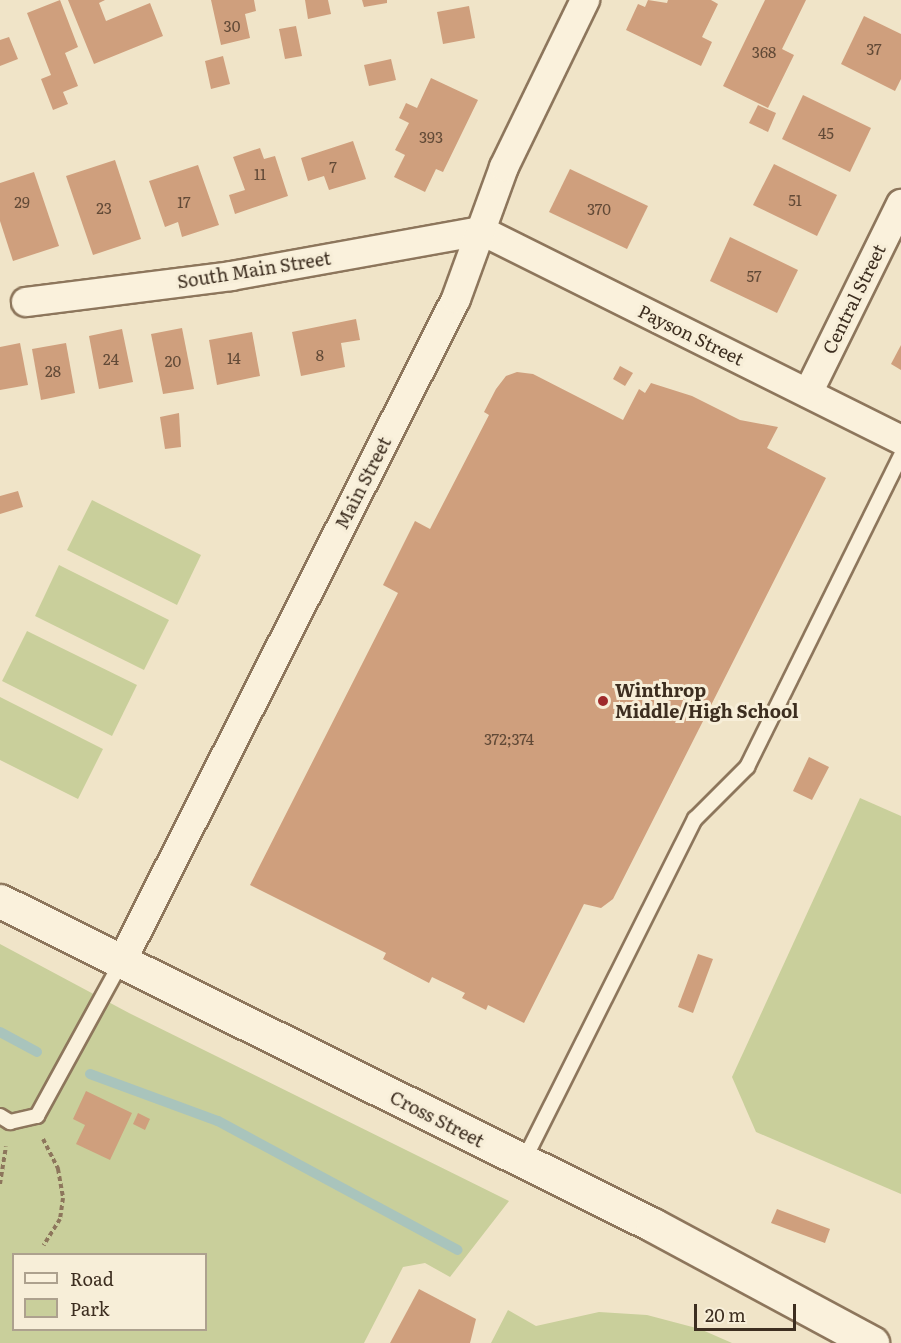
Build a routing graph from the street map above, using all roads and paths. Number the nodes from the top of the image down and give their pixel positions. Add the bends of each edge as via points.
1 (585, 0) edge
2 (901, 204) edge
3 (482, 231) junction
4 (26, 302) dead end
5 (808, 393) junction
6 (901, 440) edge
7 (901, 456) edge
8 (0, 901) edge
9 (123, 959) junction
10 (32, 1117) junction
11 (5, 1119) edge
12 (523, 1163) junction
13 (0, 1184) edge
14 (44, 1245) dead end
15 (872, 1343) edge

1 - 3 street, Main Street via 504,167
2 - 5 street, Central Street
3 - 4 street, South Main Street via 231,276
3 - 5 street, Payson Street
3 - 9 street, Main Street via 456,299
5 - 6 street, Payson Street
7 - 12 lane via 747,767 695,819
8 - 9 street, Cross Street
9 - 10 lane via 37,1116
9 - 12 street, Cross Street
10 - 11 lane
10 - 14 path via 58,1169 63,1198 60,1219
11 - 13 path
12 - 15 street, Cross Street via 653,1225

